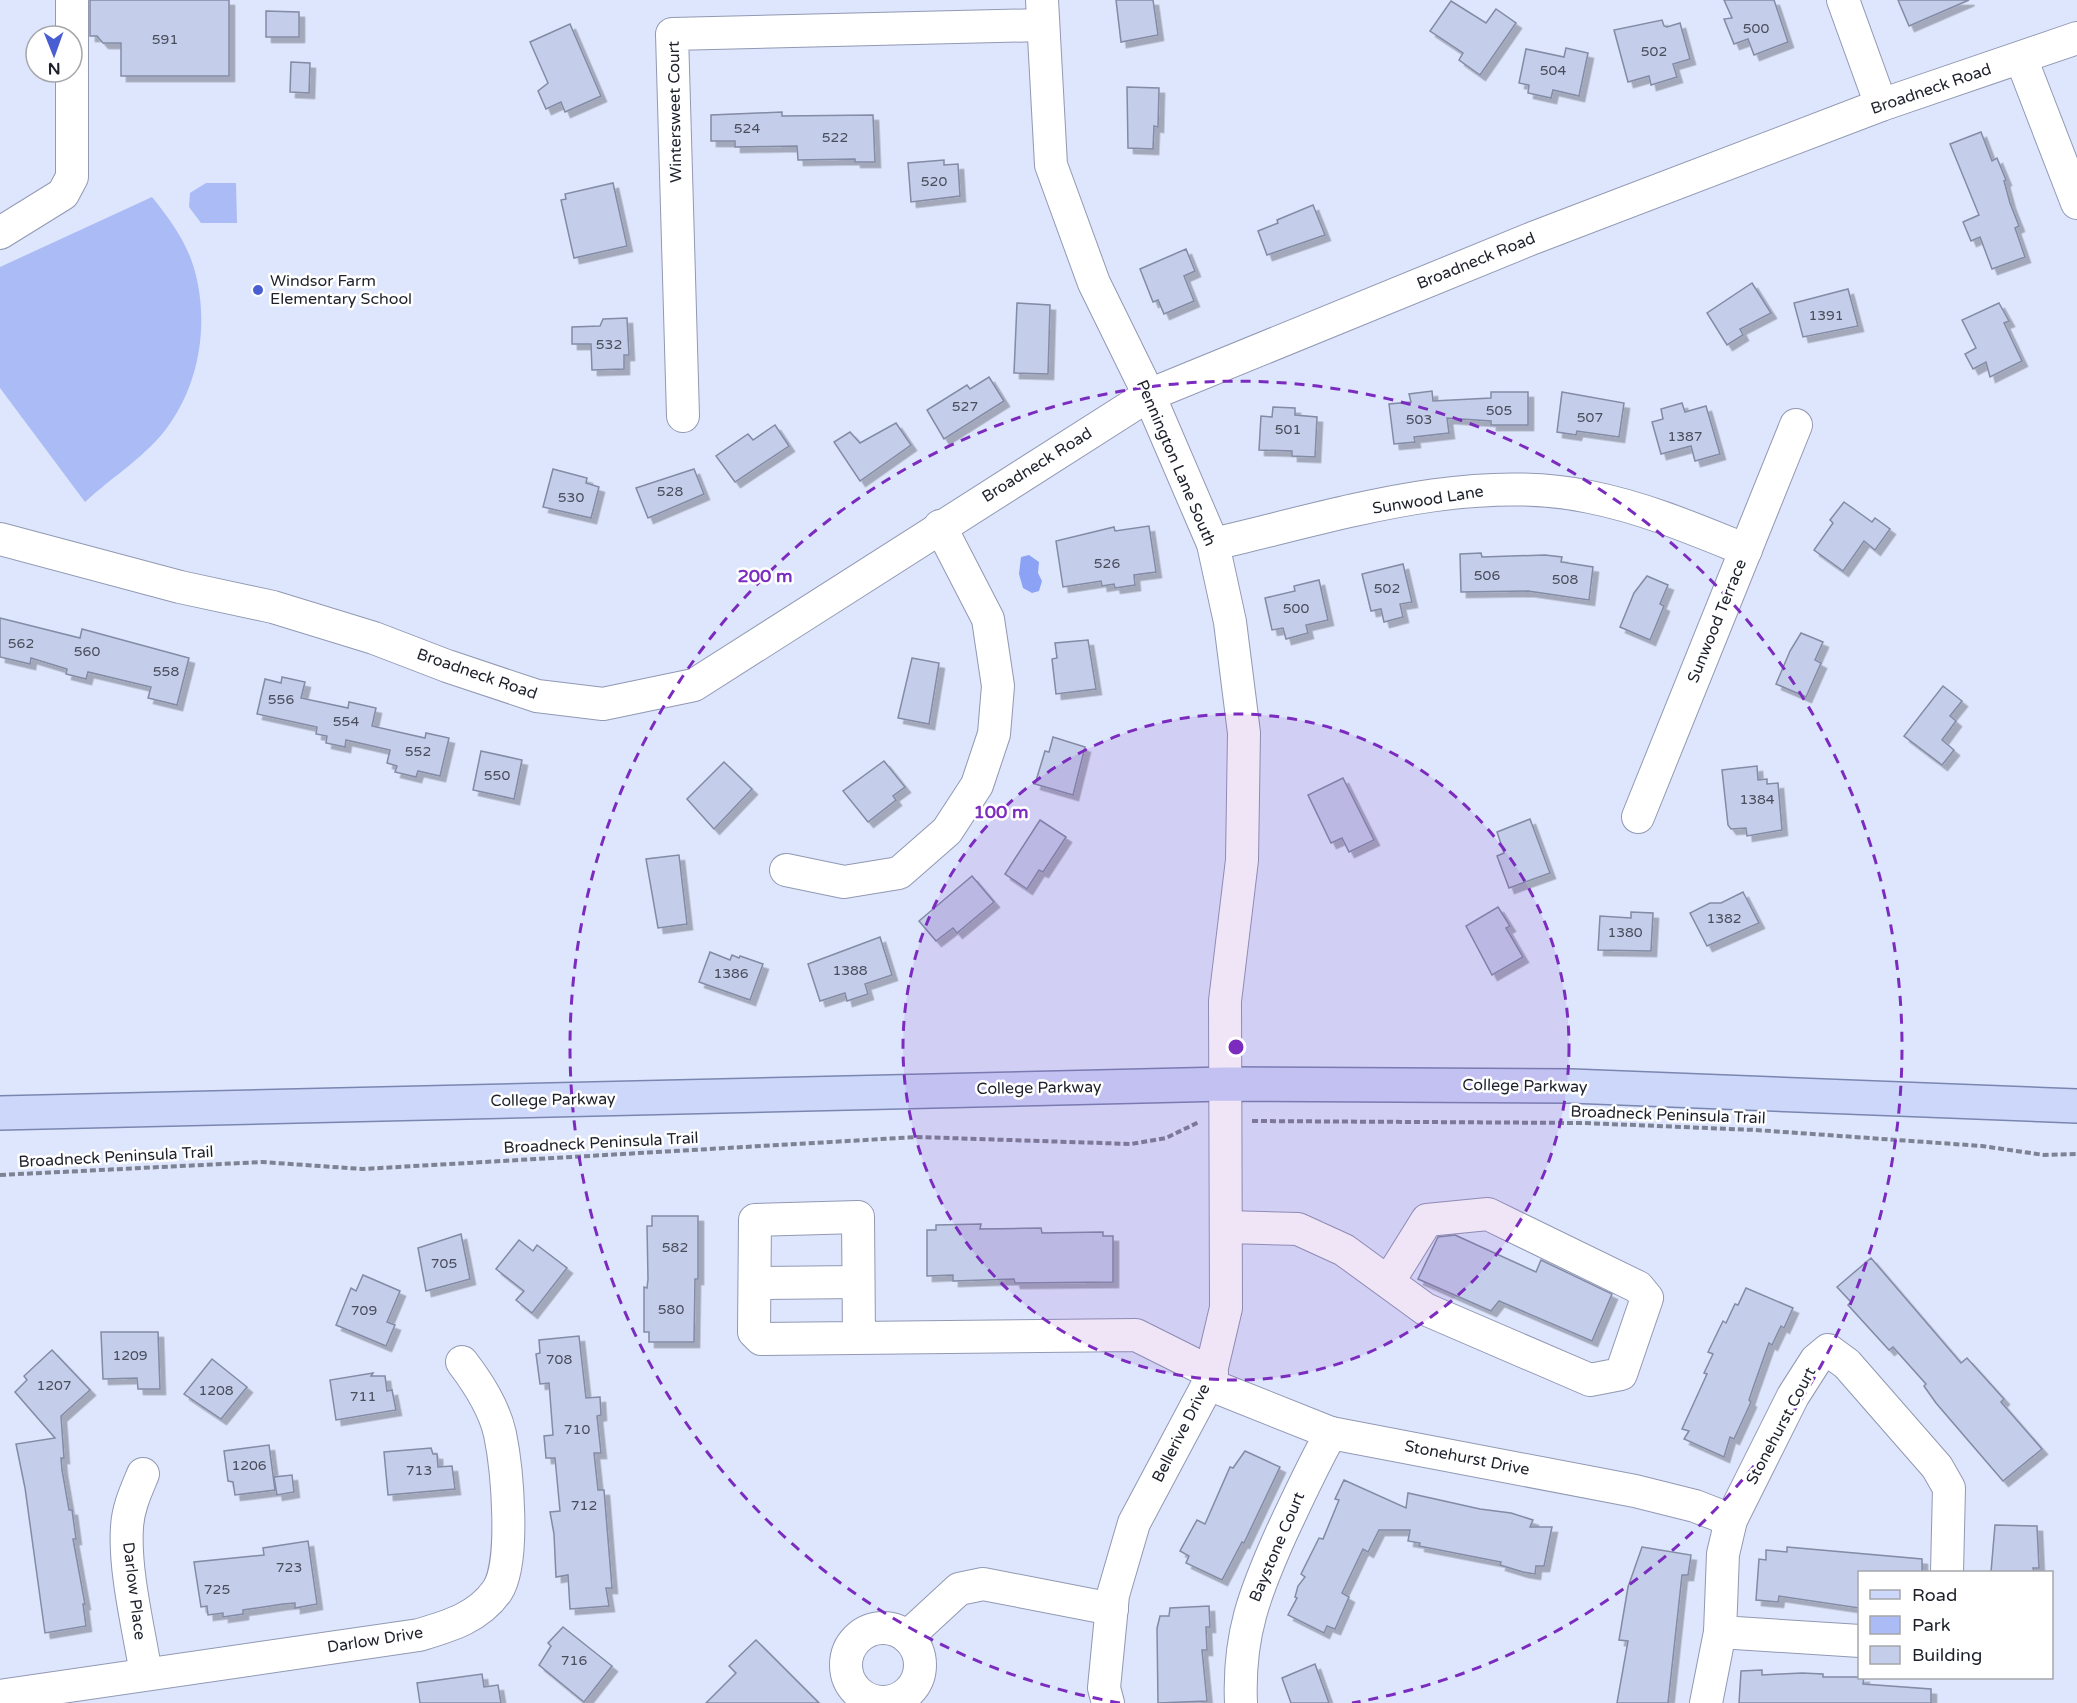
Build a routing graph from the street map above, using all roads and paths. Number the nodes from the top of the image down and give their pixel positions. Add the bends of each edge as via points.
1 (72, 0) edge
2 (1843, 0) edge
3 (1042, 12) edge
4 (2077, 38) edge
5 (2021, 58) junction
6 (1881, 105) junction
7 (2077, 202) edge
8 (0, 233) edge
9 (1149, 395) junction
10 (683, 416) dead end
11 (1796, 425) dead end
12 (940, 526) junction
13 (0, 539) edge
14 (1213, 544) junction
15 (1746, 550) junction
16 (1638, 817) dead end
17 (786, 870) dead end
18 (1225, 1084) junction
19 (2077, 1106) edge
20 (0, 1113) edge
21 (1256, 1121) dead end
22 (1199, 1122) dead end
23 (2077, 1154) edge
24 (0, 1175) edge
25 (1227, 1227) junction
26 (1389, 1281) junction
27 (858, 1282) junction
28 (754, 1283) junction
29 (859, 1338) junction
30 (462, 1362) dead end
31 (1210, 1378) junction
32 (1330, 1433) junction
33 (143, 1474) dead end
34 (1731, 1520) junction
35 (1947, 1571) edge
36 (1112, 1609) junction
37 (1720, 1632) junction
38 (907, 1637) dead end
39 (1858, 1641) edge
40 (146, 1674) junction
41 (0, 1696) edge
42 (1108, 1703) edge
43 (1241, 1703) edge
44 (1706, 1703) edge

1 - 8 street via 72,177 63,194
2 - 6 street
3 - 9 street, Pennington Lane South via 1052,165 1094,282
3 - 10 street, Wintersweet Court via 672,34
4 - 5 street, Broadneck Road
5 - 6 street, Broadneck Road
5 - 7 street
6 - 9 street, Broadneck Road via 1468,264
9 - 12 street, Broadneck Road
9 - 14 street, Pennington Lane South
11 - 15 street, Sunwood Terrace
12 - 13 street, Broadneck Road via 694,685 603,704 537,696 374,638 273,608
12 - 17 street via 988,619 998,686 994,734 977,785 947,831 899,873 844,882
14 - 15 street, Sunwood Lane via 1424,497 1526,489 1588,496 1652,512
14 - 18 street, Pennington Lane South via 1230,622 1244,733 1242,860 1225,1001
15 - 16 street, Sunwood Terrace
18 - 19 main road, College Parkway via 1571,1086
18 - 20 main road, College Parkway
18 - 25 street, Bellerive Drive
21 - 23 path, Broadneck Peninsula Trail via 1607,1124 1756,1130 1982,1146 2044,1155
22 - 24 path, Broadneck Peninsula Trail via 1167,1138 1131,1144 917,1137 363,1169 262,1162
25 - 26 street via 1298,1229 1344,1250
25 - 31 street, Bellerive Drive via 1226,1308
26 - 26 street via 1425,1309 1590,1380 1621,1374 1647,1298 1638,1287 1488,1214 1427,1221
27 - 28 street
27 - 28 street, Stonehurst Drive via 858,1217 755,1220
27 - 29 street
28 - 29 street, Stonehurst Drive via 754,1332 761,1339
29 - 31 street, Stonehurst Drive via 1136,1335
30 - 40 street, Darlow Drive via 479,1385 500,1433 510,1540 498,1590 485,1605 472,1616 419,1635
31 - 32 street, Stonehurst Drive
31 - 36 street, Bellerive Drive via 1134,1522
32 - 34 street, Stonehurst Drive via 1635,1491
32 - 43 street, Baystone Court via 1261,1577 1246,1624 1239,1670
33 - 40 street, Darlow Place via 127,1527
34 - 35 street, Stonehurst Court via 1793,1396 1816,1360 1828,1350 1847,1364 1937,1467 1949,1488
34 - 37 street, Stonehurst Court via 1723,1554
36 - 38 street via 983,1584 959,1589
36 - 42 street, Bellerive Drive via 1104,1688
37 - 39 street
37 - 44 street, Stonehurst Court
40 - 41 street, Darlow Drive

